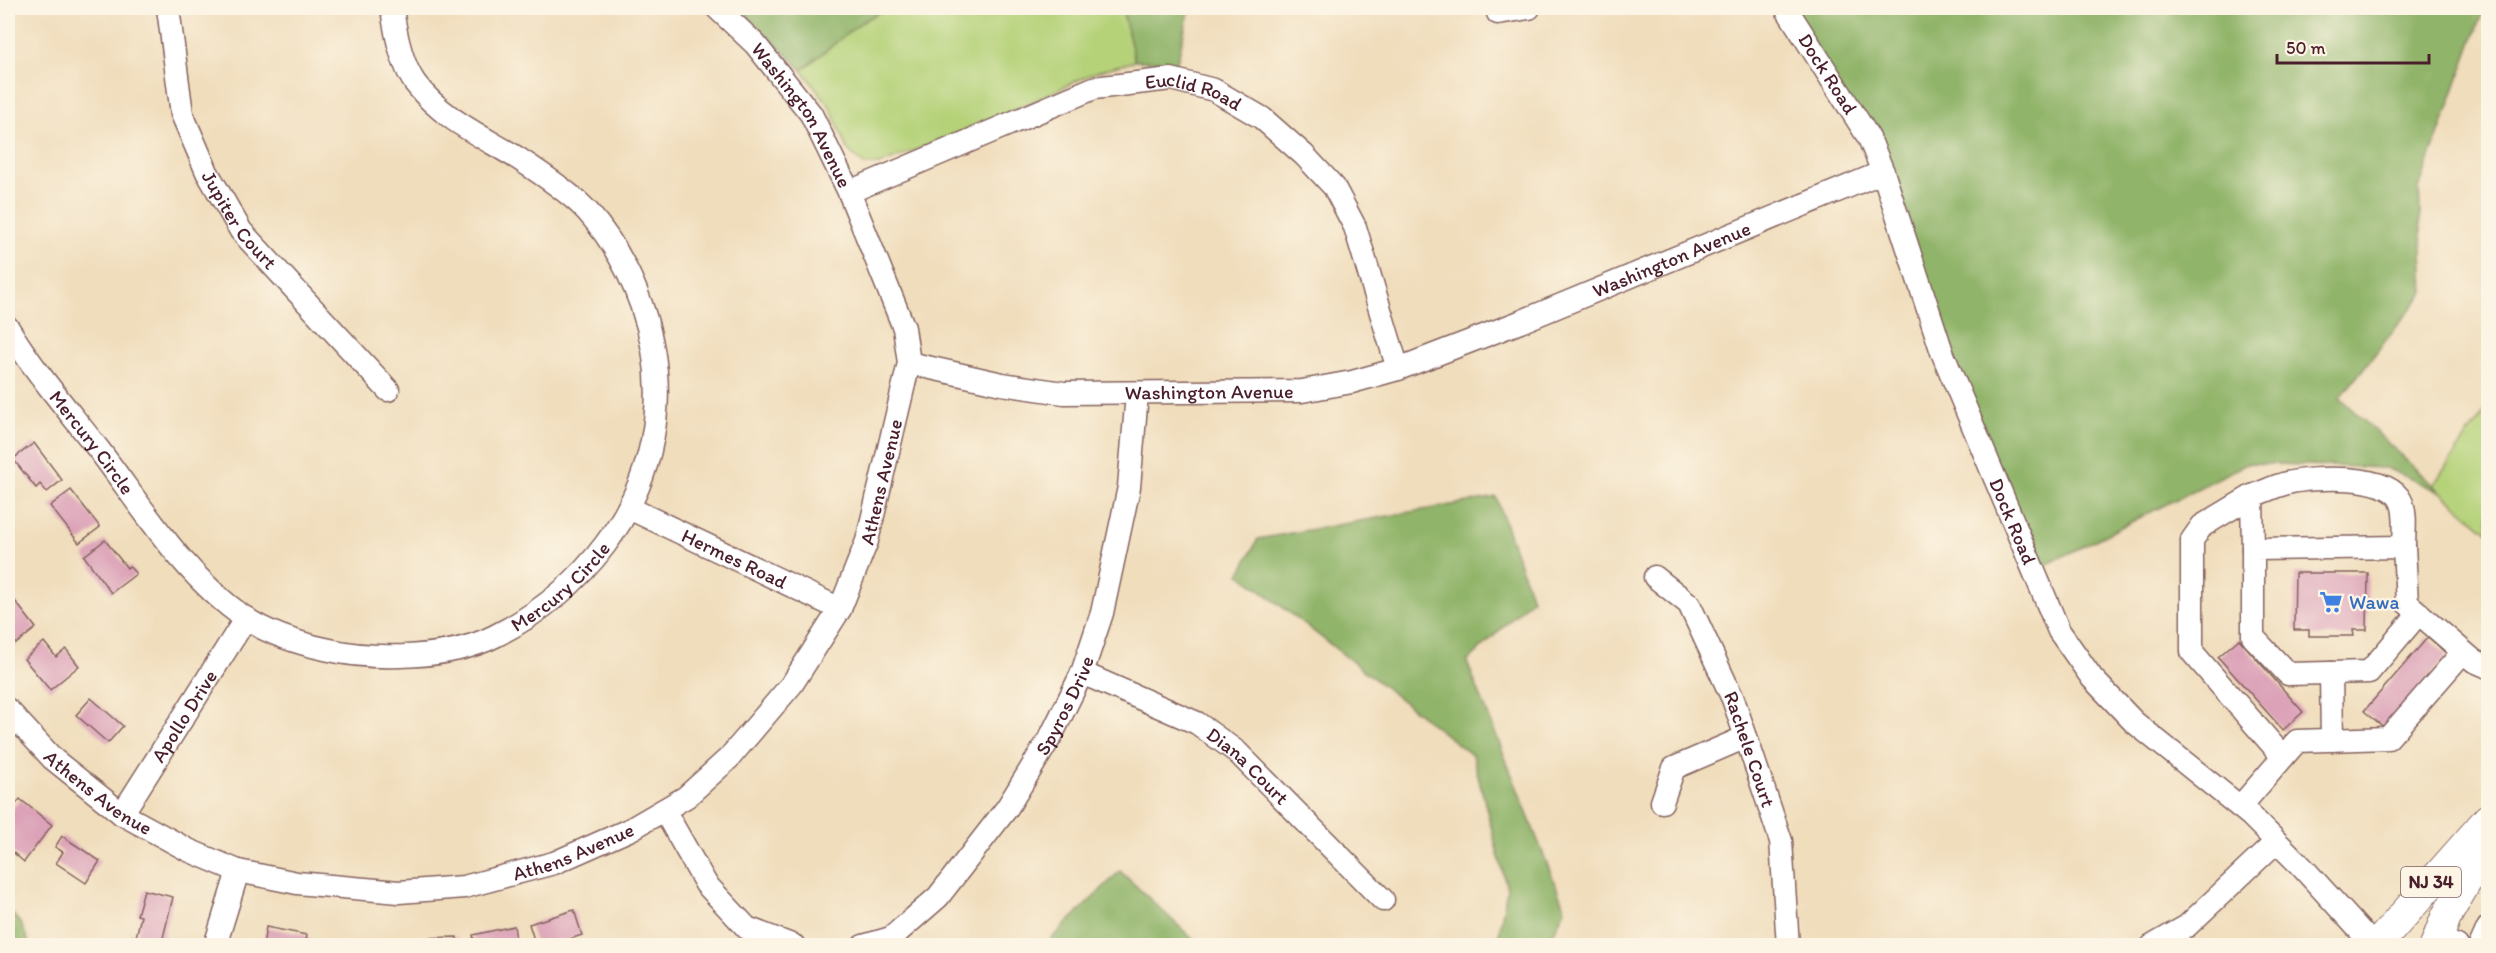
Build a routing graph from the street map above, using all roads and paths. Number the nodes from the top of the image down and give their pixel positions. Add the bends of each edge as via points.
1 (168, 8) edge
2 (392, 8) edge
3 (717, 8) edge
4 (1529, 8) edge
5 (1786, 8) edge
6 (1498, 13) dead end
7 (1883, 172) junction
8 (849, 192) junction
9 (8, 328) edge
10 (909, 363) junction
11 (1398, 369) junction
12 (388, 390) dead end
13 (1137, 394) junction
14 (2252, 496) junction
15 (629, 508) junction
16 (2404, 547) junction
17 (2253, 549) junction
18 (1655, 577) dead end
19 (840, 609) junction
20 (2419, 613) junction
21 (246, 618) junction
22 (2463, 652) junction
23 (2488, 667) edge
24 (1082, 673) junction
25 (2331, 673) junction
26 (8, 710) edge
27 (1746, 737) junction
28 (2332, 740) junction
29 (2283, 757) junction
30 (1662, 802) dead end
31 (2240, 807) junction
32 (664, 810) junction
33 (122, 814) junction
34 (2488, 819) edge
35 (2276, 842) junction
36 (2485, 858) edge
37 (238, 871) junction
38 (1383, 900) dead end
39 (2488, 928) edge
40 (2444, 943) edge
41 (215, 945) edge
42 (794, 945) edge
43 (863, 945) edge
44 (1788, 945) edge
45 (2152, 945) edge
46 (2375, 945) edge
47 (2480, 945) edge

1 - 12 street, Jupiter Court via 182,114 207,172 241,231
2 - 15 street, Mercury Circle via 413,81 443,114 523,162 586,210 619,255 641,302 655,362 655,422 647,465
3 - 8 street, Washington Avenue via 755,44 811,114
4 - 6 street
5 - 7 street, Dock Road via 1857,117
7 - 11 street, Washington Avenue
7 - 31 street, Dock Road via 1941,352 2059,631 2092,678 2134,722
8 - 10 street, Washington Avenue via 904,328
8 - 11 street, Euclid Road via 1094,88 1171,79 1214,90 1262,118 1334,187 1354,227
9 - 21 street, Mercury Circle via 198,578
10 - 13 street, Washington Avenue via 1064,393
10 - 19 street, Athens Avenue via 867,541
11 - 13 street, Washington Avenue via 1302,391
13 - 24 street, Spyros Drive via 1129,487 1102,613
14 - 16 street via 2295,482 2379,482 2400,498
14 - 17 street
14 - 29 street via 2202,526 2193,540 2192,652
15 - 19 street, Hermes Road
15 - 21 street, Mercury Circle via 596,559 556,598 493,638 429,655 356,657 295,642
16 - 17 street
16 - 20 street via 2407,603
17 - 25 street via 2253,637 2288,674
18 - 27 street, Rachele Court via 1689,604 1733,699
19 - 32 street, Athens Avenue via 792,684 729,758 686,797
20 - 22 street
20 - 25 street via 2369,672
21 - 33 street, Apollo Drive
22 - 23 street
22 - 28 street via 2388,738
24 - 38 street, Diana Court via 1197,723 1237,752
24 - 43 street, Spyros Drive via 1051,736 1007,808 938,897 891,938
25 - 28 street
26 - 33 street, Athens Avenue via 53,759
27 - 30 street via 1674,768
27 - 44 street, Rachele Court via 1781,841
28 - 29 street via 2297,741
29 - 31 street
31 - 35 street, Dock Road
32 - 37 street, Athens Avenue via 555,863 464,887 399,892 297,883
32 - 42 street via 706,885 747,928
33 - 37 street, Athens Avenue via 188,850
34 - 46 main road, NJ 34
35 - 45 street via 2187,926
35 - 46 street, Dock Road
36 - 40 main road via 2446,917
37 - 41 street
39 - 47 street

